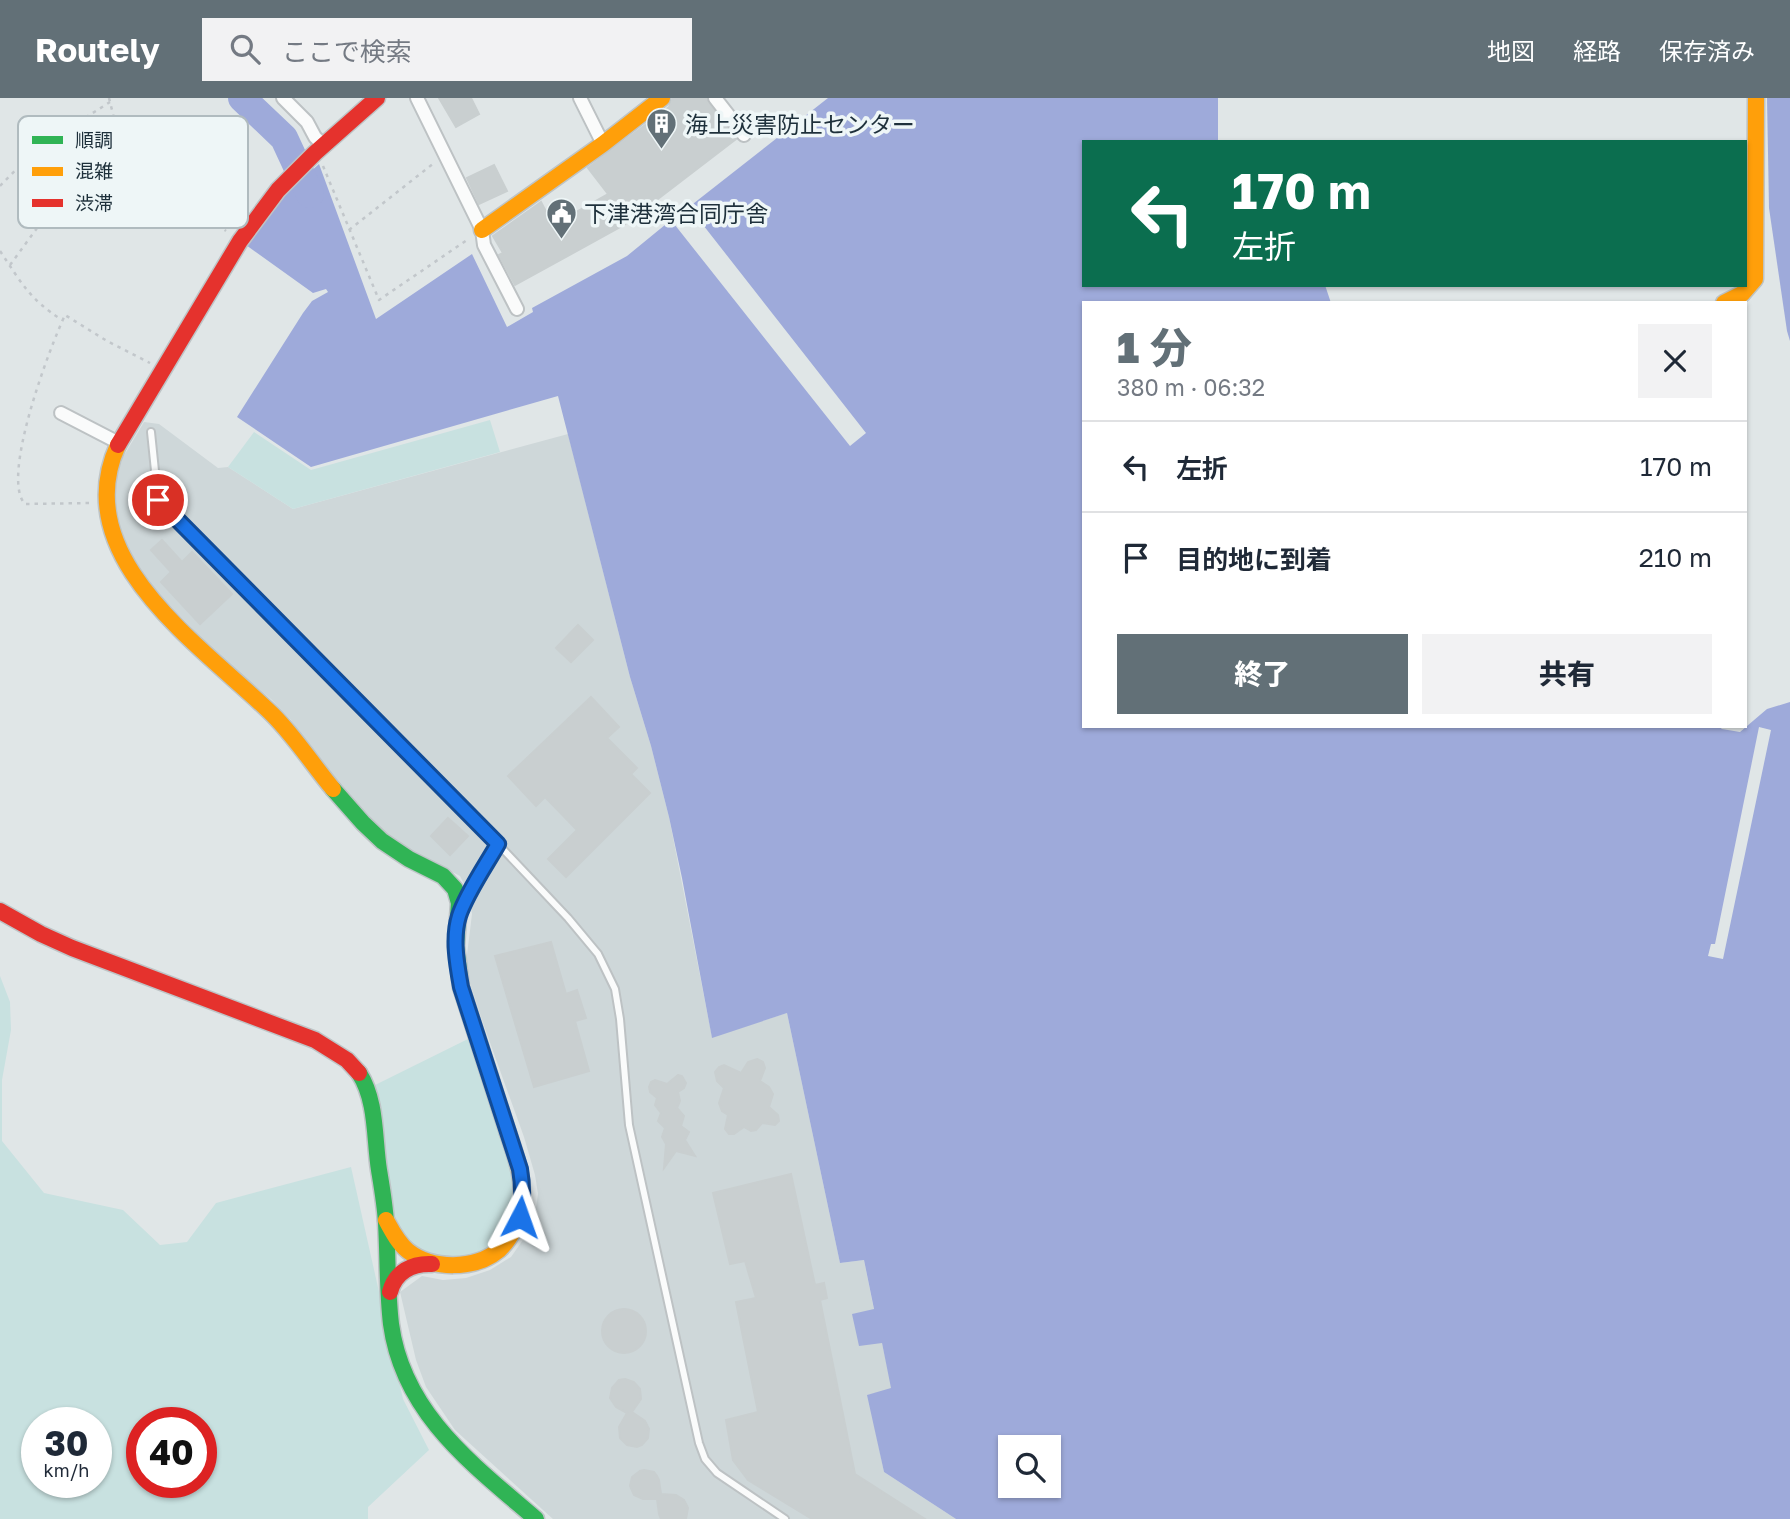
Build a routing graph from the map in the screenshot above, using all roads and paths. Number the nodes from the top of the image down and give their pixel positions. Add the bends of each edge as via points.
1 (283, 98) edge
2 (377, 98) edge
3 (417, 98) edge
4 (580, 98) edge
5 (662, 98) edge
6 (715, 98) edge
7 (1756, 98) edge
8 (109, 100) edge
9 (85, 116) edge
10 (744, 135) dead end
11 (603, 144) junction
12 (319, 150) junction
13 (444, 154) junction
14 (18, 168) edge
15 (0, 186) edge
16 (37, 228) edge
17 (224, 228) edge
18 (349, 230) junction
19 (482, 230) junction
20 (240, 241) junction
21 (0, 251) edge
22 (10, 265) junction
23 (1729, 301) edge
24 (517, 309) dead end
25 (62, 320) junction
26 (163, 370) junction
27 (61, 413) dead end
28 (151, 432) dead end
29 (119, 443) junction
30 (106, 503) junction
31 (498, 844) junction
32 (0, 911) edge
33 (459, 917) junction
34 (386, 1220) junction
35 (435, 1264) junction
36 (389, 1300) junction
37 (536, 1519) edge
38 (785, 1519) edge

1 - 12 street via 307,122
2 - 12 street
3 - 13 street
4 - 11 street
5 - 11 street
6 - 10 street
7 - 23 street via 1755,279 1741,296
8 - 9 path
11 - 19 street
12 - 18 path
12 - 20 street via 278,190
13 - 18 path
13 - 19 street
14 - 15 path
16 - 22 path
17 - 20 path
18 - 19 path via 379,300
19 - 24 street via 484,245
20 - 26 street
21 - 22 path
22 - 25 path via 29,293
25 - 26 path via 65,315
25 - 30 path via 27,417 18,462 20,497 25,504
26 - 29 street
27 - 29 street
28 - 31 lane via 158,500
29 - 30 street via 108,468
30 - 33 street via 108,522 123,560 170,619 275,716 371,832 453,884
31 - 33 lane
31 - 38 lane via 568,918 608,971 620,1019 629,1125 699,1443 717,1473
32 - 34 street via 72,948 290,1030 338,1054 356,1069 367,1089
33 - 35 street via 456,939 461,987 520,1169 523,1202 504,1245 488,1257 471,1264
34 - 35 street via 405,1250
34 - 36 street
35 - 36 street via 403,1271 391,1283
36 - 37 street via 398,1359 419,1403 463,1455

